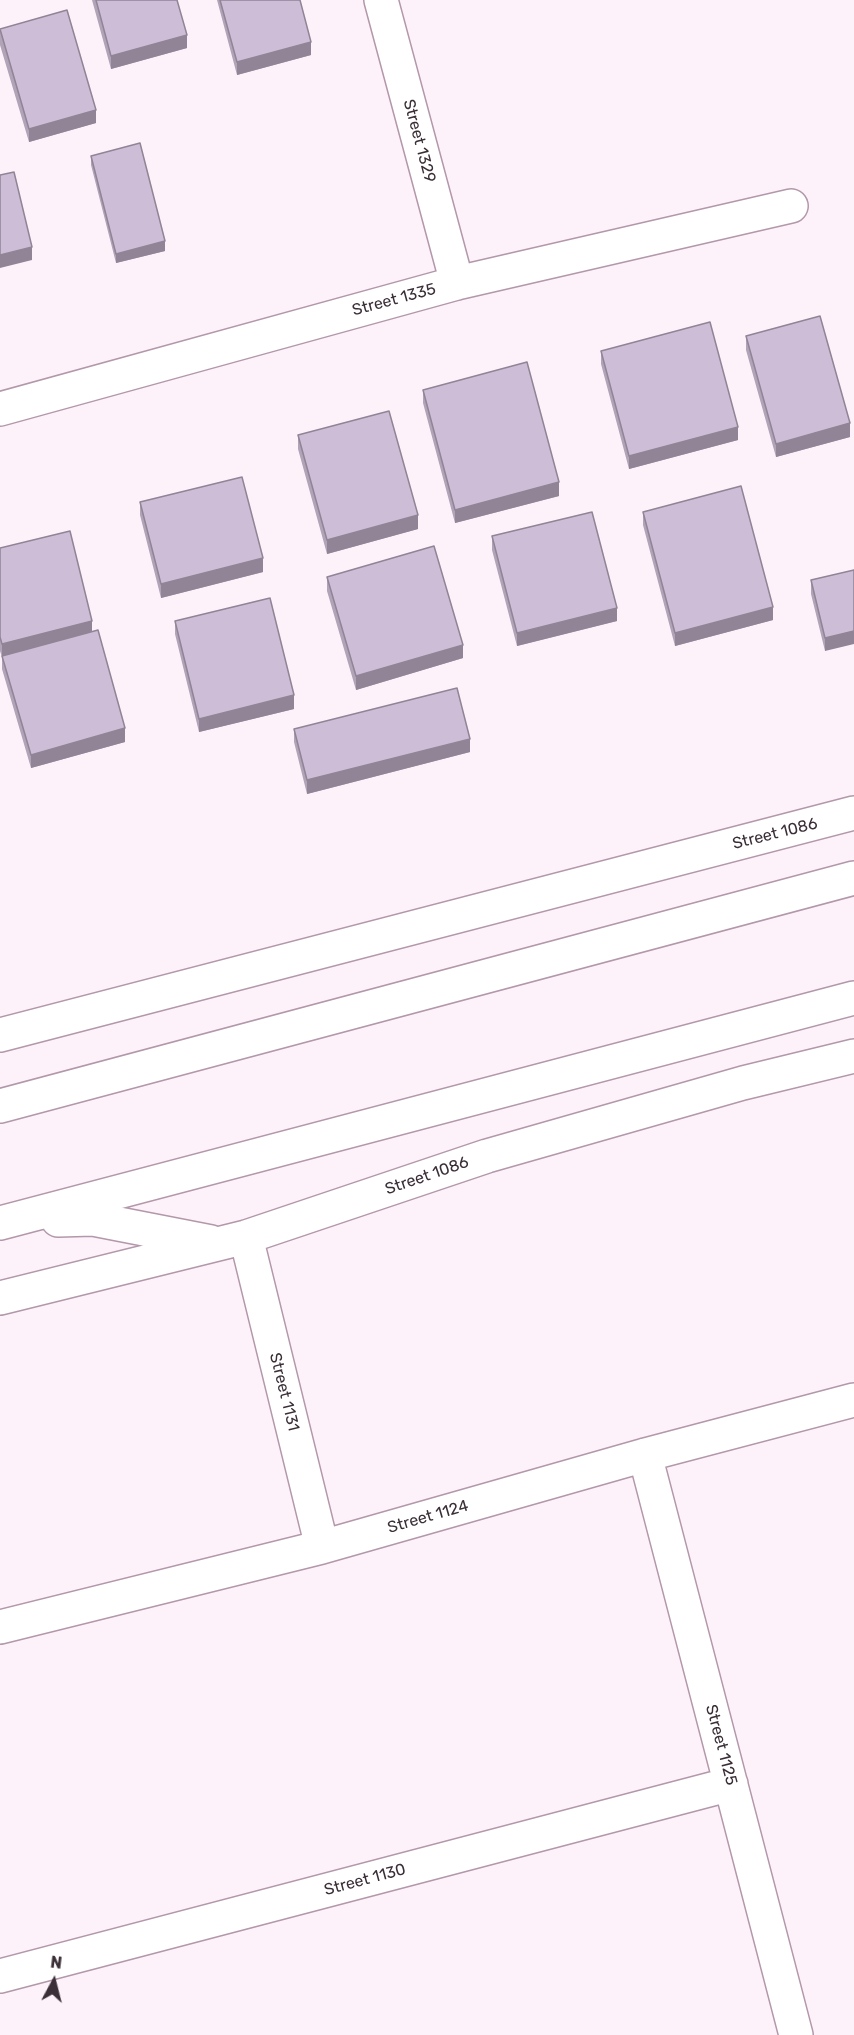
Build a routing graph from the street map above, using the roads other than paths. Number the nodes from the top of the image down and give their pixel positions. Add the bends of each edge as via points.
1 (381, 0) edge
2 (791, 206) dead end
3 (458, 283) junction
4 (0, 409) edge
5 (854, 813) edge
6 (854, 853) edge
7 (854, 878) edge
8 (795, 893) junction
9 (854, 999) edge
10 (0, 1035) edge
11 (854, 1056) edge
12 (0, 1106) edge
13 (3, 1222) edge
14 (233, 1240) junction
15 (0, 1298) edge
16 (854, 1400) edge
17 (645, 1455) junction
18 (322, 1547) junction
19 (0, 1627) edge
20 (731, 1784) junction
21 (0, 1976) edge
22 (796, 2035) edge

1 - 3 street, Street 1329
2 - 3 street, Street 1335
3 - 4 street, Street 1335
5 - 10 street, Street 1086
6 - 8 street
7 - 8 street
8 - 12 street
9 - 13 street
11 - 14 street, Street 1086 via 742,1083 487,1156
13 - 14 street via 93,1219
14 - 15 street, Street 1086
14 - 18 street, Street 1131
16 - 17 street, Street 1124
17 - 18 street, Street 1124
17 - 20 street, Street 1125
18 - 19 street, Street 1124
20 - 21 street, Street 1130
20 - 22 street, Street 1125

